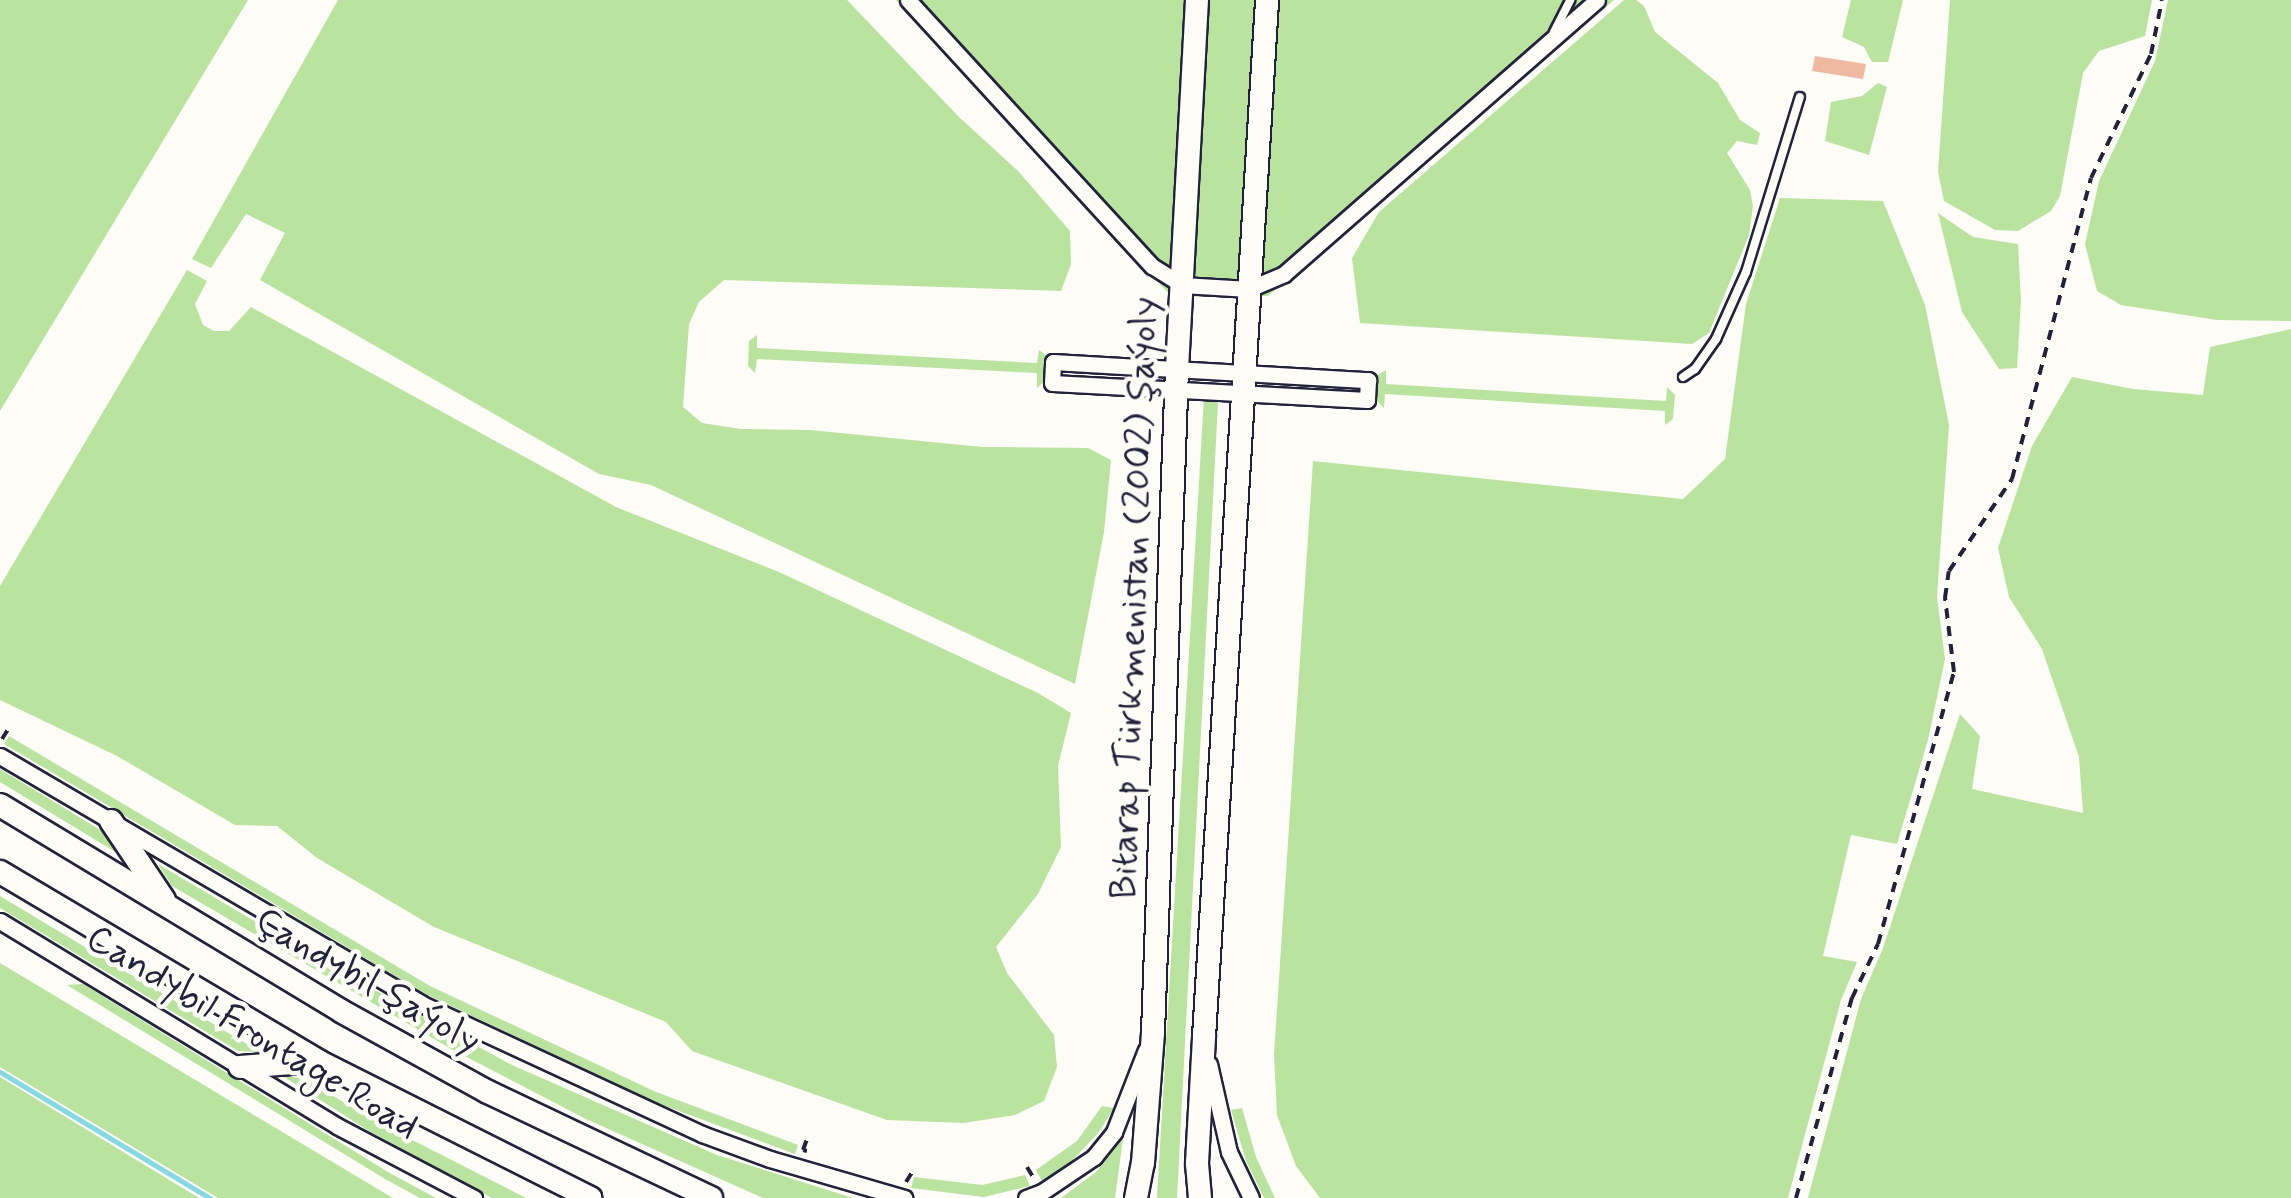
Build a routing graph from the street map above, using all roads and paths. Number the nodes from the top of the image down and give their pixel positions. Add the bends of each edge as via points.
1 (911, 0) edge
2 (1197, 0) edge
3 (1266, 0) edge
4 (1570, 0) edge
5 (1597, 0) edge
6 (2162, 0) edge
7 (1549, 42) junction
8 (1800, 97) dead end
9 (1182, 286) junction
10 (1249, 289) junction
11 (1683, 377) dead end
12 (1177, 380) junction
13 (1244, 384) junction
14 (10, 726) dead end
15 (0, 743) edge
16 (0, 756) edge
17 (0, 805) edge
18 (110, 821) junction
19 (0, 872) edge
20 (169, 906) junction
21 (0, 921) edge
22 (1152, 1032) junction
23 (1204, 1036) junction
24 (318, 1061) junction
25 (240, 1067) junction
26 (807, 1140) dead end
27 (816, 1154) dead end
28 (913, 1171) dead end
29 (905, 1190) edge
30 (474, 1198) edge
31 (590, 1198) edge
32 (711, 1198) edge
33 (1026, 1198) edge
34 (1136, 1198) edge
35 (1200, 1198) edge
36 (1251, 1198) edge
37 (1796, 1198) edge

1 - 9 street via 1133,247
2 - 9 street, Bitarap Türkmenistan (2002) şaýoly
3 - 10 street
4 - 7 lane
5 - 7 street
6 - 37 path via 2150,54 2091,178 2012,478 1950,571 1944,598 1954,672 1878,944 1852,998
7 - 10 street via 1284,274
8 - 11 lane via 1746,272 1716,339
9 - 10 street
9 - 12 street, Bitarap Türkmenistan (2002) şaýoly
10 - 13 street
12 - 12 street via 1053,362 1052,382
12 - 13 street
12 - 22 street, Bitarap Türkmenistan (2002) şaýoly
13 - 13 street via 1367,400 1368,380
13 - 23 street
14 - 15 path
16 - 18 street
17 - 20 street, Çandybil şaýoly
18 - 20 street
18 - 29 street via 422,1004 621,1098 770,1160
19 - 24 street
20 - 32 street, Çandybil şaýoly via 488,1092
21 - 25 street, Candybil Frontage Road
22 - 33 street via 1114,1132 1094,1157
22 - 34 street, Bitarap Türkmenistan (2002) şaýoly
23 - 35 street
23 - 36 street via 1220,1121
24 - 25 street
24 - 31 street
25 - 30 street, Candybil Frontage Road
26 - 27 path via 803,1150
28 - 29 path

